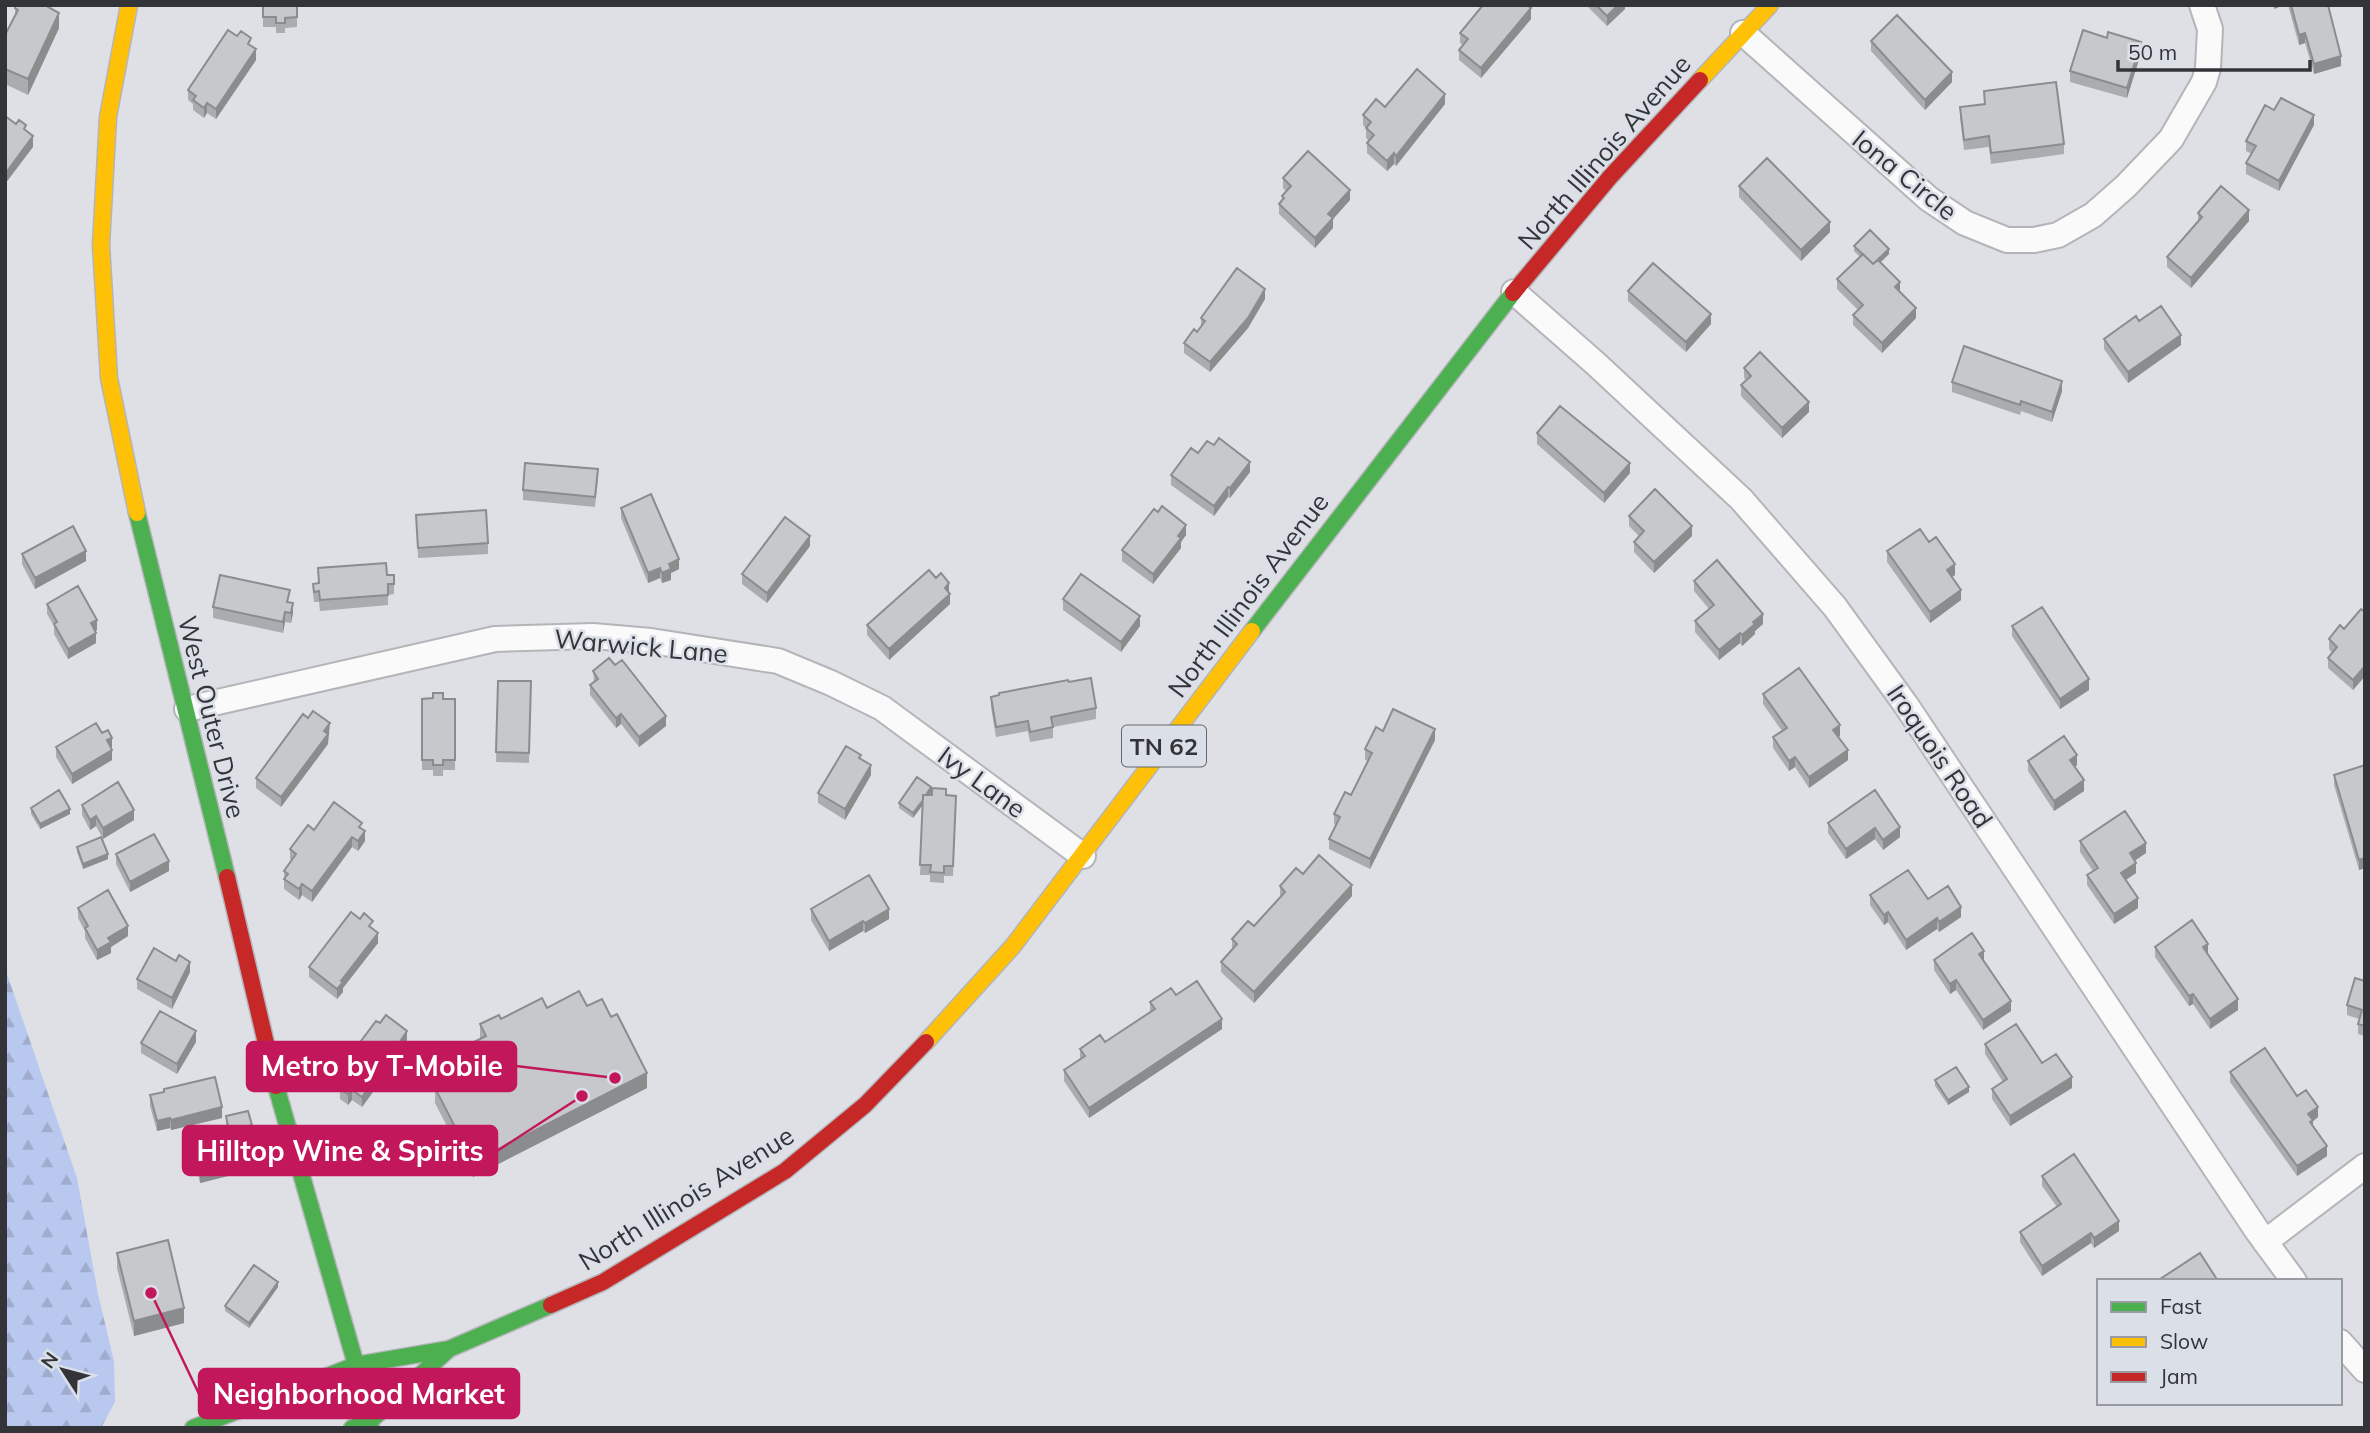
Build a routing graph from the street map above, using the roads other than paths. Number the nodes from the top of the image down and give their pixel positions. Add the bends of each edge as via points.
1 (129, 5) edge
2 (2202, 5) edge
3 (1768, 6) edge
4 (1743, 33) junction
5 (1514, 292) junction
6 (881, 708) joint
7 (187, 709) junction
8 (1083, 856) junction
9 (2365, 1166) edge
10 (2265, 1242) junction
11 (2293, 1279) edge
12 (2342, 1344) edge
13 (449, 1349) junction
14 (356, 1364) junction
15 (2365, 1370) edge
16 (371, 1424) edge
17 (193, 1428) edge
18 (352, 1428) edge

1 - 7 main road, West Outer Drive via 108,117 101,245 110,378 135,506
2 - 4 street, Iona Circle via 2210,29 2208,68 2171,139 2093,215 2058,235 2034,240 2007,240 1965,223 1929,200
3 - 4 main road, North Illinois Avenue / TN 62
4 - 5 main road, North Illinois Avenue / TN 62 via 1610,177
5 - 8 main road, North Illinois Avenue / TN 62
5 - 10 street, Iroquois Road via 1741,499 1835,607 1906,705
6 - 7 street, Warwick Lane via 778,661 651,641 555,636 495,639
6 - 8 street, Ivy Lane
7 - 14 main road, West Outer Drive via 283,1115
8 - 13 main road, North Illinois Avenue / TN 62 via 1013,946 937,1031 865,1105 785,1171 603,1282
9 - 10 street
10 - 11 street, Iroquois Road
12 - 15 street
13 - 14 main road
13 - 16 main road
14 - 16 main road, West Outer Drive
14 - 17 main road
16 - 18 main road

